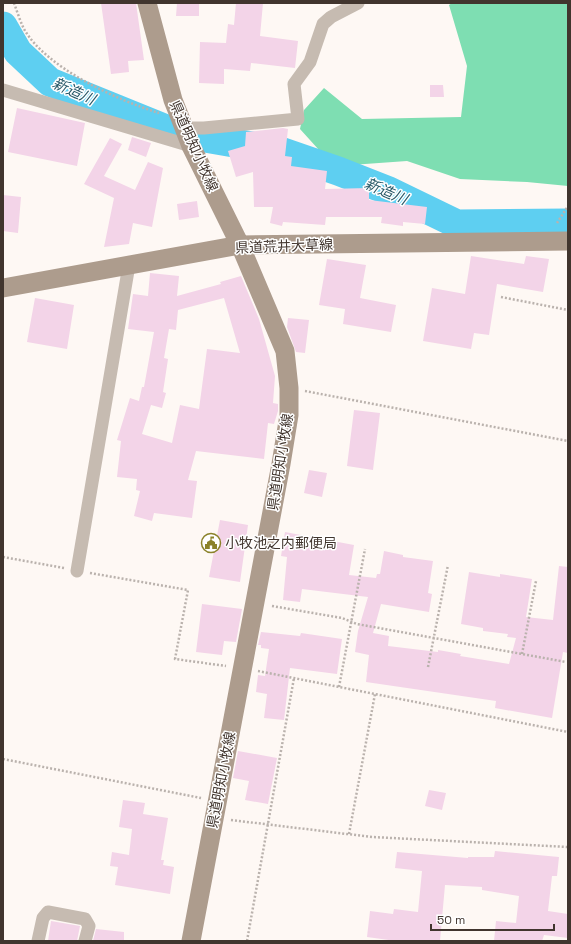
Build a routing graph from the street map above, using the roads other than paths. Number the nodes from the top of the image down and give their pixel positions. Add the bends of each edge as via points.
1 (147, 3) edge
2 (358, 3) edge
3 (3, 90) edge
4 (182, 124) junction
5 (191, 146) junction
6 (568, 241) edge
7 (240, 245) junction
8 (129, 265) junction
9 (3, 288) edge
10 (77, 570) road end
11 (38, 941) edge
12 (85, 941) edge
13 (191, 941) edge

1 - 4 main road, 県道明知小牧線
2 - 4 street via 323,24 310,62 294,84 298,119 204,128
3 - 5 street
4 - 5 main road, 県道明知小牧線
5 - 7 main road, 県道明知小牧線
6 - 7 main road, 県道荒井大草線
7 - 8 main road, 県道荒井大草線
7 - 13 main road, 県道明知小牧線 via 285,351 289,415
8 - 9 main road, 県道荒井大草線
8 - 10 street
11 - 12 street via 42,918 48,912 85,920 89,926

